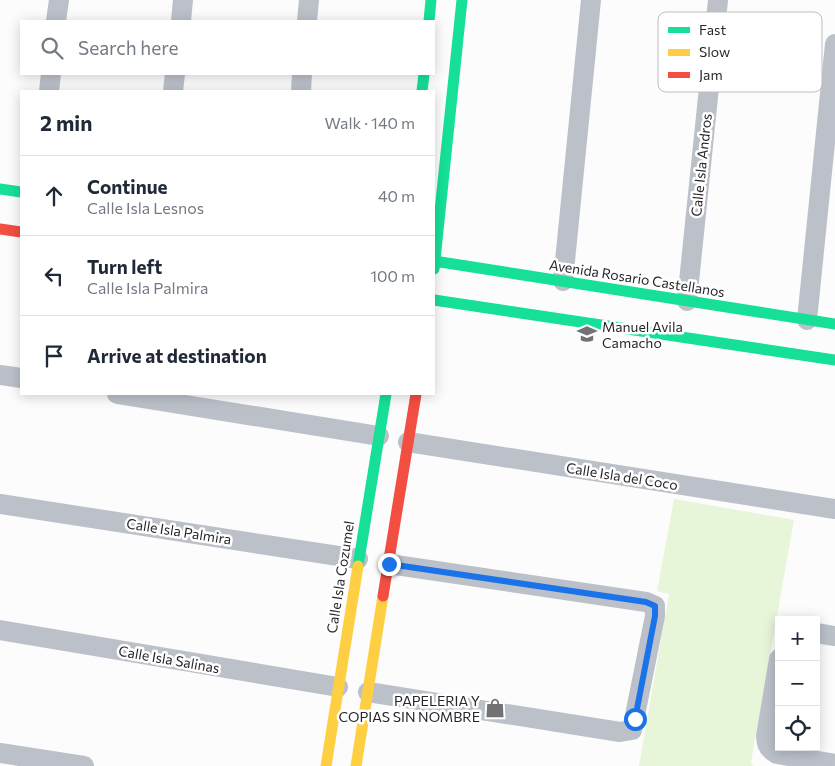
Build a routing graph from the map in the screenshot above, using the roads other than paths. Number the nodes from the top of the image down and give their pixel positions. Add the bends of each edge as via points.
1 (59, 0) edge
2 (183, 0) edge
3 (309, 0) edge
4 (431, 0) edge
5 (462, 0) edge
6 (591, 0) edge
7 (56, 20) edge
8 (180, 20) edge
9 (307, 20) edge
10 (429, 20) edge
11 (835, 44) edge
12 (51, 75) edge
13 (175, 75) edge
14 (302, 75) edge
15 (424, 75) edge
16 (49, 90) edge
17 (173, 90) edge
18 (300, 90) edge
19 (422, 90) edge
20 (709, 92) edge
21 (0, 189) edge
22 (20, 192) edge
23 (0, 229) edge
24 (20, 232) edge
25 (435, 255) edge
26 (435, 264) edge
27 (563, 281) junction
28 (435, 300) edge
29 (687, 301) junction
30 (807, 320) junction
31 (835, 324) edge
32 (835, 360) edge
33 (0, 375) edge
34 (20, 378) edge
35 (123, 395) edge
36 (386, 395) edge
37 (416, 395) edge
38 (379, 436) junction
39 (408, 442) junction
40 (0, 504) edge
41 (835, 509) edge
42 (358, 559) junction
43 (389, 564) junction
44 (0, 630) edge
45 (820, 634) edge
46 (835, 636) edge
47 (779, 661) edge
48 (338, 688) junction
49 (368, 692) junction
50 (0, 753) edge
51 (835, 764) edge
52 (84, 766) edge
53 (326, 766) edge
54 (356, 766) edge

1 - 7 street
2 - 8 street
3 - 9 street
4 - 10 street
5 - 25 street
6 - 27 street
11 - 30 street
12 - 16 street
13 - 17 street
14 - 18 street
15 - 19 street
20 - 29 street, Calle Isla Andros
21 - 22 street
23 - 24 street
26 - 27 street, Avenida Rosario Castellanos
27 - 29 street, Avenida Rosario Castellanos
28 - 32 street
29 - 30 street, Avenida Rosario Castellanos
30 - 31 street, Avenida Rosario Castellanos
33 - 34 street
35 - 38 street
36 - 38 street, Calle Isla Cozumel
37 - 39 street
38 - 42 street, Calle Isla Cozumel
39 - 41 street, Calle Isla del Coco
39 - 43 street
40 - 42 street, Calle Isla Palmira
42 - 48 street, Calle Isla Cozumel
43 - 49 street
43 - 49 street via 646,602 655,606 655,616 632,730 620,732
44 - 48 street, Calle Isla Salinas
45 - 46 street
47 - 51 street via 766,736 768,748 777,754
48 - 53 street, Calle Isla Cozumel
49 - 54 street
50 - 52 street

